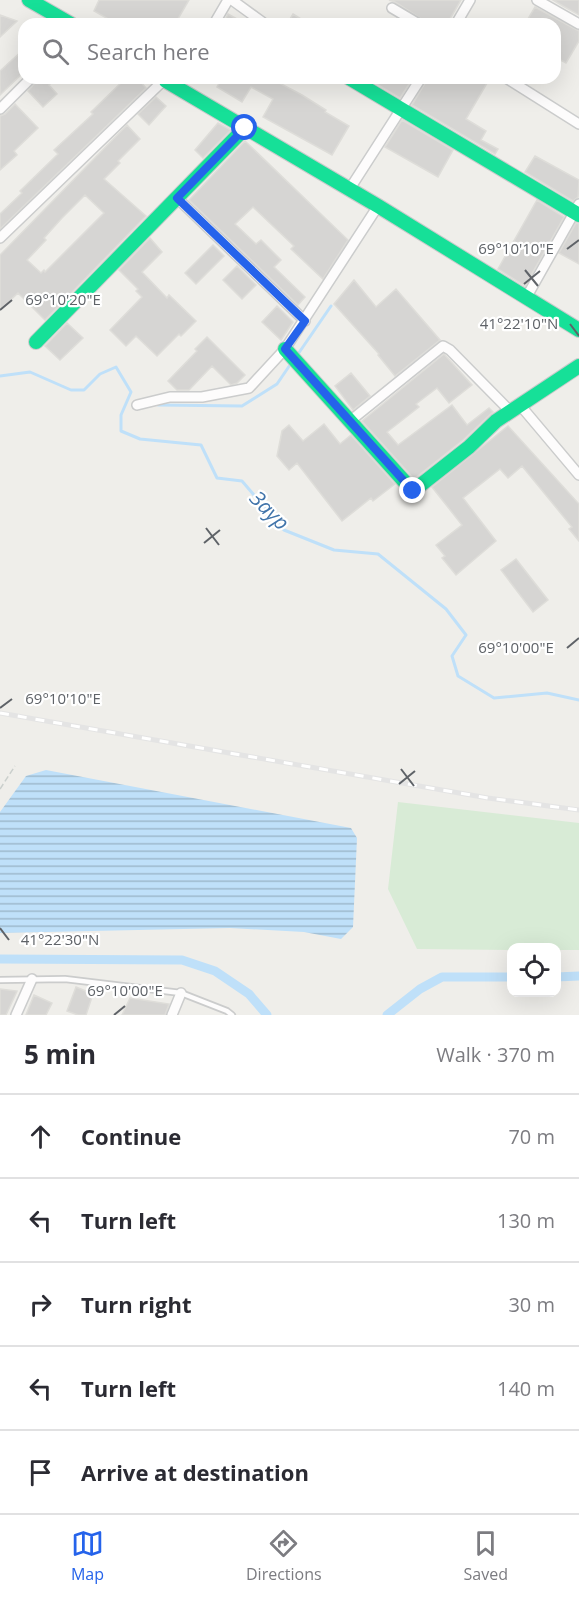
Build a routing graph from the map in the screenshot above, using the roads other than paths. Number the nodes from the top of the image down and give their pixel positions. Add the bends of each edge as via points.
1 (29, 0) edge
2 (230, 0) edge
3 (470, 0) edge
4 (537, 0) edge
5 (392, 8) dead end
6 (60, 18) edge
7 (218, 18) edge
8 (256, 18) edge
9 (409, 18) edge
10 (460, 18) edge
11 (579, 24) edge
12 (25, 84) edge
13 (163, 84) edge
14 (176, 84) edge
15 (359, 84) edge
16 (416, 84) edge
17 (516, 84) edge
18 (0, 109) edge
19 (399, 109) junction
20 (579, 124) edge
21 (245, 128) junction
22 (349, 190) junction
23 (177, 198) junction
24 (378, 206) junction
25 (578, 210) edge
26 (0, 238) edge
27 (525, 297) junction
28 (305, 321) junction
29 (579, 330) edge
30 (36, 342) dead end
31 (285, 349) junction
32 (579, 366) edge
33 (137, 405) dead end
34 (515, 408) junction
35 (350, 421) junction
36 (579, 475) edge
37 (32, 979) junction
38 (0, 980) edge
39 (181, 993) junction
40 (16, 1015) edge
41 (172, 1015) edge
42 (232, 1015) edge

1 - 6 street
2 - 7 street
2 - 8 street
3 - 10 street
4 - 11 street
5 - 9 street
12 - 18 street
13 - 26 street
14 - 21 street
15 - 19 street
16 - 19 street
17 - 20 street
19 - 22 street
19 - 25 street
21 - 22 street
21 - 23 street
22 - 24 street
23 - 28 street
23 - 30 street
24 - 27 street
24 - 28 street
25 - 27 street
27 - 29 street
28 - 31 street
31 - 33 street via 249,388
31 - 35 street
32 - 34 street
34 - 35 street via 443,346
34 - 35 street via 413,491
34 - 36 street
37 - 38 lane
37 - 39 lane via 65,979
37 - 40 street
39 - 41 street
39 - 42 lane

